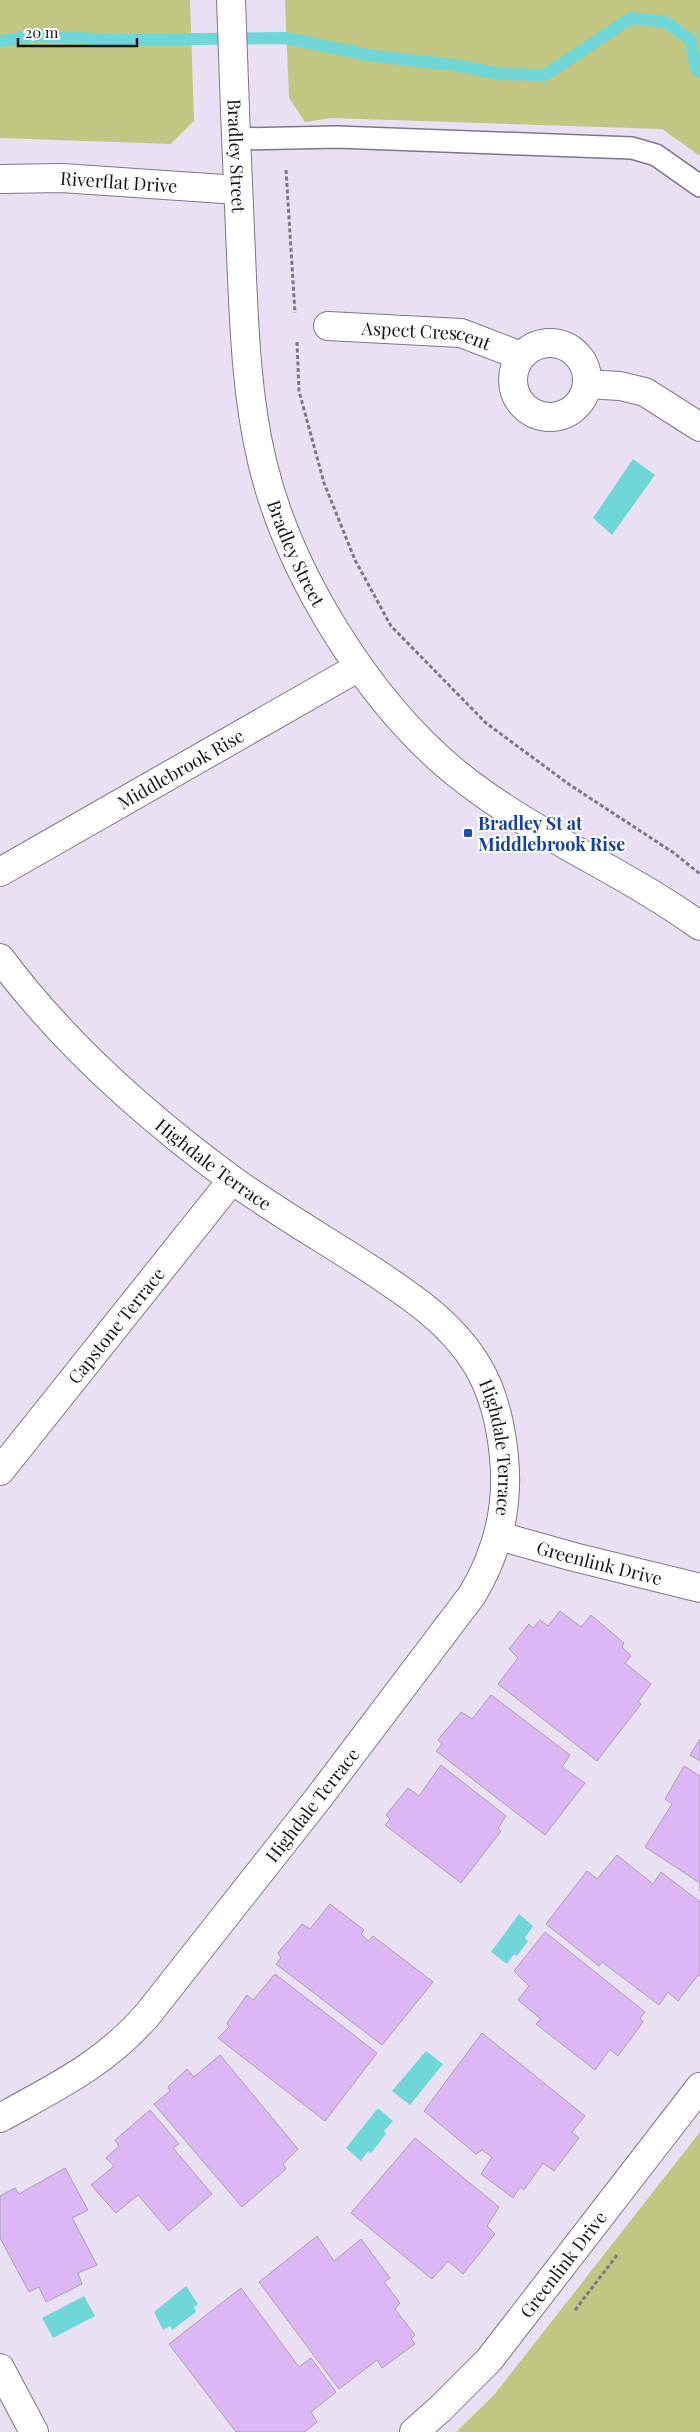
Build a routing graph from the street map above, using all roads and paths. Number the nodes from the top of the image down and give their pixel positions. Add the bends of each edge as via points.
1 (231, 0) edge
2 (236, 139) junction
3 (284, 139) junction
4 (0, 179) edge
5 (700, 186) edge
6 (238, 190) junction
7 (295, 316) dead end
8 (328, 326) dead end
9 (296, 335) dead end
10 (521, 356) junction
11 (587, 384) junction
12 (700, 427) edge
13 (360, 667) junction
14 (0, 872) edge
15 (700, 874) edge
16 (700, 926) edge
17 (0, 958) edge
18 (232, 1180) junction
19 (0, 1472) edge
20 (499, 1536) junction
21 (700, 1588) edge
22 (700, 2087) edge
23 (0, 2118) edge
24 (0, 2368) edge
25 (34, 2432) edge
26 (414, 2432) edge

1 - 2 street, Bradley Street
2 - 3 lane
2 - 6 street, Bradley Street
3 - 5 lane via 337,137 632,148 656,155
3 - 7 path
4 - 6 street, Riverflat Drive via 62,178
6 - 13 street, Bradley Street via 244,322 251,396 262,461 283,529 310,586
8 - 10 street, Aspect Crescent via 461,333
9 - 15 path via 299,391 324,483 355,560 391,626 486,724
10 - 11 street via 541,343 553,342 564,346 582,361 587,372
10 - 11 street via 512,379 514,392 530,412 554,418 566,414 577,407
11 - 12 street via 620,386 645,392
13 - 14 street, Middlebrook Rise
13 - 16 street, Bradley Street via 420,739 456,773 546,834
17 - 18 street, Highdale Terrace via 104,1076
18 - 19 street, Capstone Terrace
18 - 20 street, Highdale Terrace via 411,1296 439,1319 476,1364 490,1390 503,1445 506,1497
20 - 21 street, Greenlink Drive
20 - 23 street, Highdale Terrace via 489,1564 472,1595 320,1796 134,2031 98,2062
22 - 26 street, Greenlink Drive via 494,2354
24 - 25 street

